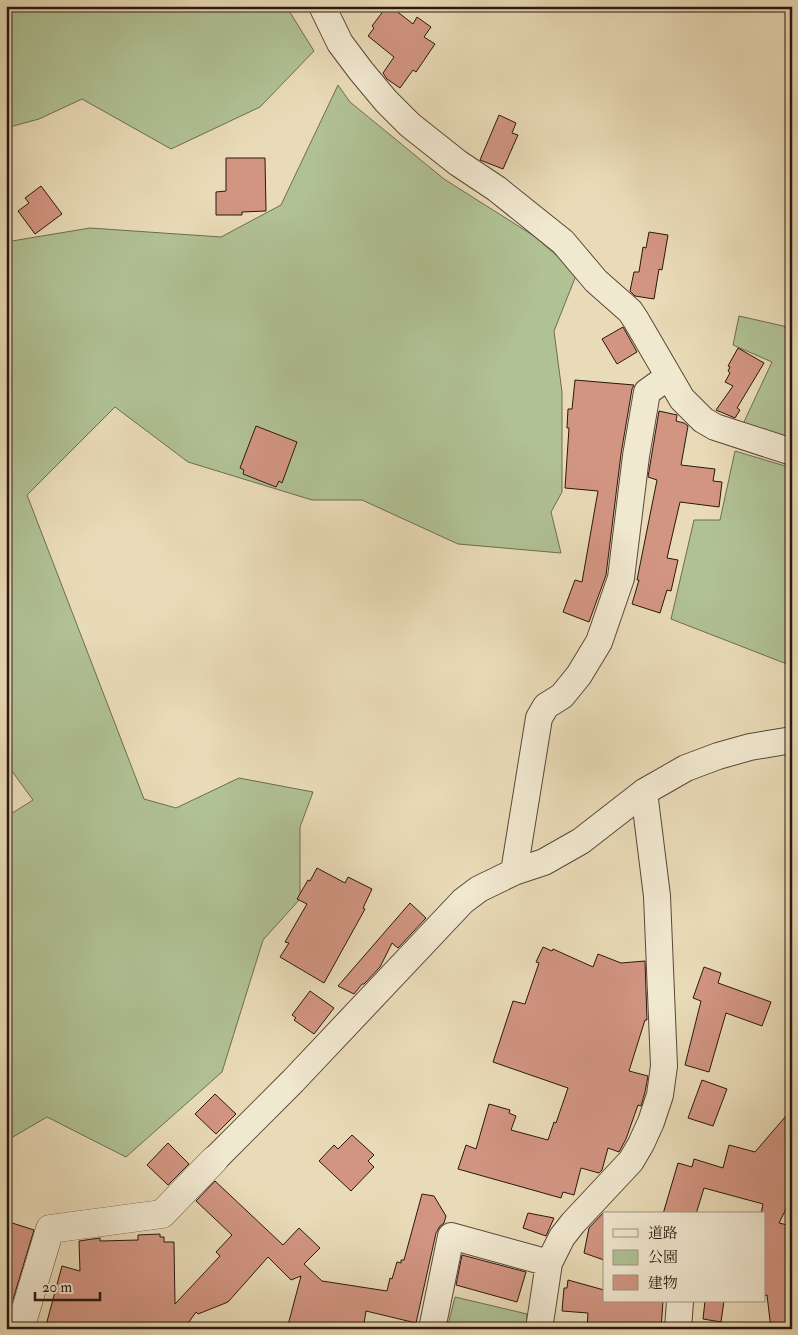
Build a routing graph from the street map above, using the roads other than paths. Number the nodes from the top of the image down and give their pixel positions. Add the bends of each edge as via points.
1 (322, 6) edge
2 (668, 377) junction
3 (792, 452) edge
4 (792, 740) edge
5 (644, 792) junction
6 (514, 872) junction
7 (214, 1160) joint
8 (549, 1263) junction
9 (680, 1302) edge
10 (20, 1329) edge
11 (432, 1329) edge
12 (539, 1329) edge
13 (678, 1329) edge

1 - 2 street via 340,43 386,101 410,125 563,242 596,280 630,311
2 - 3 street via 691,409 715,427
2 - 6 street via 648,392 636,456 621,578 598,642 562,696 546,706 539,718
4 - 5 street via 718,756 686,768
5 - 6 street via 581,841 544,862
5 - 8 street via 657,896 664,1066 660,1095 651,1122 631,1161 573,1223
6 - 7 street via 463,900 294,1081
7 - 10 street via 162,1214 50,1229
8 - 11 street via 451,1236
8 - 12 street
9 - 13 street

